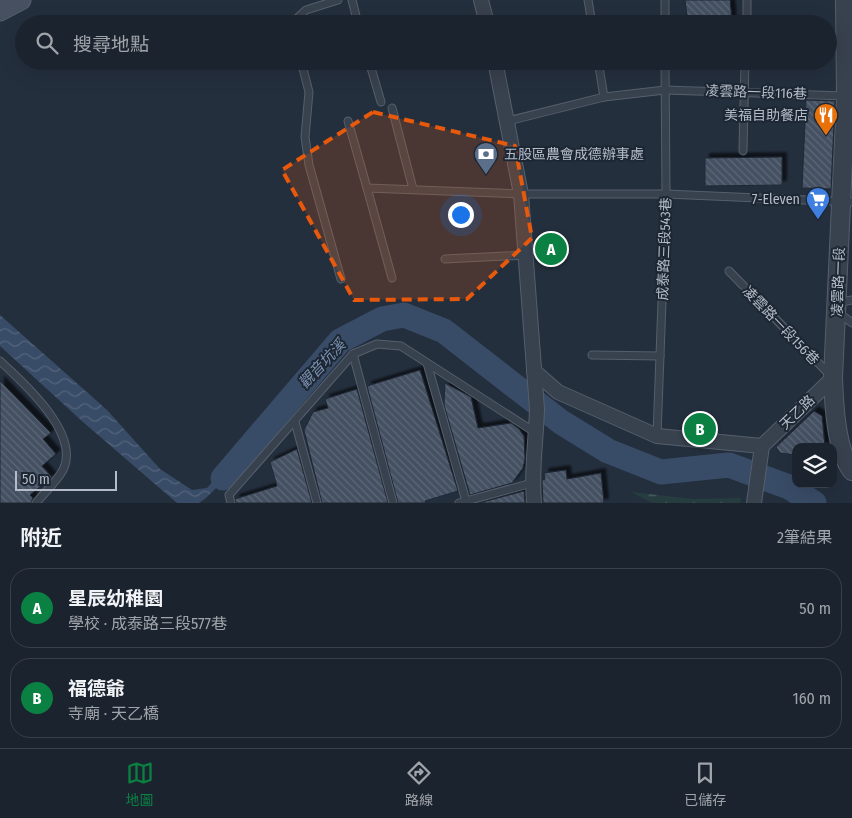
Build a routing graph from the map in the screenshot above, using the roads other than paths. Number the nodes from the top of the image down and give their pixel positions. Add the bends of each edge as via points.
1 (15, 0) edge
2 (21, 0) edge
3 (338, 0) edge
4 (352, 0) edge
5 (481, 0) edge
6 (588, 0) edge
7 (665, 0) edge
8 (747, 0) edge
9 (845, 0) edge
10 (0, 11) edge
11 (301, 15) edge
12 (356, 15) edge
13 (485, 15) edge
14 (590, 15) edge
15 (665, 15) edge
16 (746, 15) edge
17 (849, 57) edge
18 (304, 70) edge
19 (372, 70) edge
20 (497, 70) edge
21 (600, 70) edge
22 (665, 70) edge
23 (745, 70) edge
24 (665, 90) junction
25 (744, 91) junction
26 (604, 96) junction
27 (846, 96) junction
28 (381, 102) dead end
29 (392, 108) dead end
30 (348, 120) dead end
31 (508, 121) junction
32 (743, 151) dead end
33 (367, 188) junction
34 (413, 190) junction
35 (521, 194) junction
36 (666, 194) junction
37 (846, 203) edge
38 (526, 255) junction
39 (445, 259) dead end
40 (729, 271) dead end
41 (392, 278) dead end
42 (341, 279) dead end
43 (842, 305) edge
44 (852, 323) edge
45 (353, 354) junction
46 (592, 355) dead end
47 (660, 356) junction
48 (0, 361) edge
49 (427, 363) junction
50 (534, 371) junction
51 (832, 378) junction
52 (295, 422) junction
53 (536, 433) junction
54 (657, 436) junction
55 (762, 446) junction
56 (852, 471) edge
57 (532, 483) junction
58 (755, 501) edge
59 (462, 502) edge
60 (36, 503) edge
61 (232, 503) edge
62 (318, 503) edge
63 (393, 503) edge
64 (534, 503) edge

1 - 10 main road
2 - 10 main road
3 - 11 lane via 306,10
4 - 12 lane
5 - 13 street
6 - 14 lane
7 - 15 lane
8 - 16 lane
9 - 17 street, 凌雲路一段
17 - 27 street, 凌雲路一段
18 - 42 lane via 308,92 305,137 309,165
19 - 28 lane
20 - 31 street
21 - 26 lane
22 - 24 lane, 成泰路三段543巷
23 - 25 lane
24 - 25 lane, 凌雲路一段116巷
24 - 26 lane, 凌雲路一段116巷
24 - 36 lane, 成泰路三段543巷
25 - 27 lane, 凌雲路一段116巷
25 - 32 lane
26 - 31 lane, 凌雲路一段116巷
27 - 37 street, 凌雲路一段
29 - 34 lane
30 - 33 lane
31 - 35 street
33 - 34 lane
33 - 41 lane
34 - 35 lane
35 - 36 lane
35 - 38 street
36 - 37 lane
36 - 47 lane, 成泰路三段543巷
37 - 43 street, 凌雲路一段
38 - 39 lane
38 - 50 street
40 - 51 lane, 凌雲路一段156巷
43 - 44 lane
43 - 51 street, 凌雲路一段
45 - 49 lane via 377,344 401,346
45 - 52 lane
45 - 63 lane
46 - 47 lane
47 - 54 lane, 成泰路三段543巷
48 - 60 lane via 38,400 63,436 66,449 63,469
49 - 53 lane
49 - 59 lane
50 - 53 street
50 - 54 street via 558,392
51 - 55 street, 天乙路
51 - 56 street, 凌雲路一段 via 835,414 846,462
52 - 61 lane via 229,495
52 - 62 lane
53 - 57 street
54 - 55 street
55 - 58 street
57 - 59 lane
57 - 64 street

